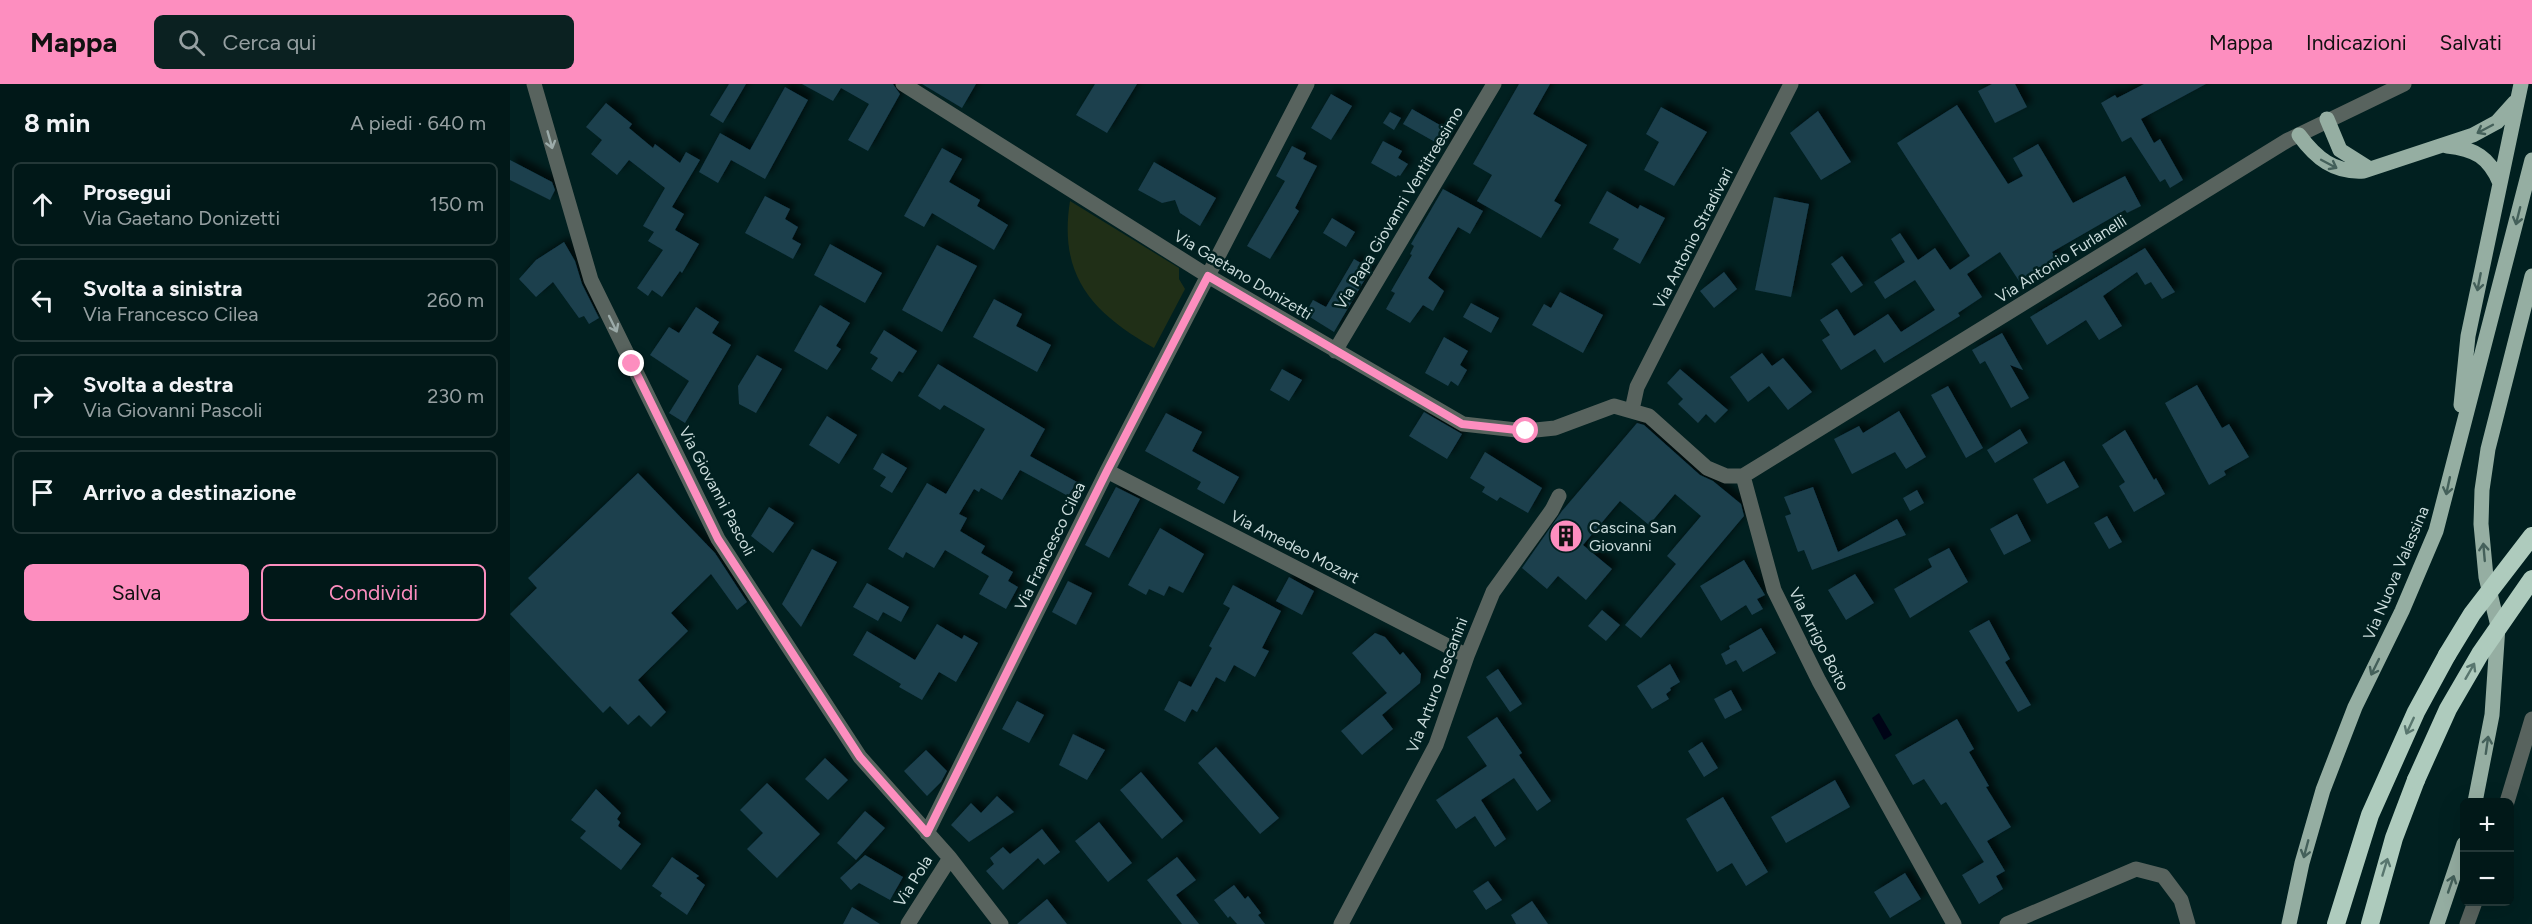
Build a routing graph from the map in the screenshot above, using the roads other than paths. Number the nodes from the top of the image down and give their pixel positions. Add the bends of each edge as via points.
1 (534, 84) edge
2 (903, 84) edge
3 (1307, 84) edge
4 (1494, 84) edge
5 (1791, 84) edge
6 (2404, 84) edge
7 (2521, 84) edge
8 (2517, 100) junction
9 (2327, 119) junction
10 (2299, 135) junction
11 (2444, 146) junction
12 (2532, 160) edge
13 (2370, 169) junction
14 (2500, 183) junction
15 (1208, 276) junction
16 (2532, 276) edge
17 (2532, 318) edge
18 (1335, 351) junction
19 (2511, 358) junction
20 (1632, 410) junction
21 (2457, 446) junction
22 (1107, 471) junction
23 (1743, 476) junction
24 (1559, 496) dead end
25 (2532, 536) edge
26 (2532, 579) edge
27 (1467, 656) junction
28 (2532, 719) edge
29 (2476, 798) edge
30 (2508, 798) edge
31 (927, 833) junction
32 (2461, 852) edge
33 (950, 858) junction
34 (2474, 906) edge
35 (908, 924) edge
36 (1001, 924) edge
37 (1341, 924) edge
38 (1954, 924) edge
39 (2007, 924) edge
40 (2188, 924) edge
41 (2289, 924) edge
42 (2336, 924) edge
43 (2370, 924) edge
44 (2437, 924) edge
45 (2467, 924) edge

1 -> 31 street, Via Giovanni Pascoli via 591,280 718,539 860,757
2 - 15 street, Via Gaetano Donizetti
3 - 15 street, Via Francesco Cilea
4 - 18 street, Via Papa Giovanni Ventitreesimo
5 - 20 street, Via Antonio Stradivari via 1637,387
6 - 9 street, Via Antonio Furlanelli
7 - 8 main road
8 -> 11 main road via 2497,122
8 - 14 main road
9 - 10 street, Via Antonio Furlanelli
9 - 13 main road via 2340,150
10 -> 13 main road via 2312,153 2332,166 2347,171
10 - 23 street, Via Antonio Furlanelli
11 - 13 main road
11 - 14 main road via 2476,151
12 -> 21 main road, Via Nuova Valassina
14 -> 21 main road via 2468,336
15 - 18 street, Via Gaetano Donizetti
15 - 22 street, Via Francesco Cilea
16 - 19 main road
17 - 19 main road
18 - 20 street, Via Gaetano Donizetti via 1462,424 1526,431 1555,428 1614,406
29 -> 19 main road via 2492,715 2498,626 2486,576 2482,490 2488,448
20 - 23 street via 1649,416 1707,468 1726,476
21 -> 41 main road, Via Nuova Valassina via 2436,531 2355,707 2323,790
22 - 27 street, Via Amedeo Mozart
22 - 31 street, Via Francesco Cilea
23 - 38 street, Via Arrigo Boito via 1774,590 1819,681
24 - 27 street, Via Arturo Toscanini via 1493,592
25 -> 42 highway, bridge via 2472,614 2416,712 2370,815
43 -> 26 highway, bridge via 2394,838 2448,709
27 - 37 street, Via Arturo Toscanini via 1436,745
28 - 30 street
31 - 33 street, Via Giovanni Pascoli
44 -> 32 main road
33 - 35 street, Via Pola
33 - 36 street, Via Giovanni Pascoli
34 - 45 street
39 - 40 street via 2136,869 2163,876 2181,900

